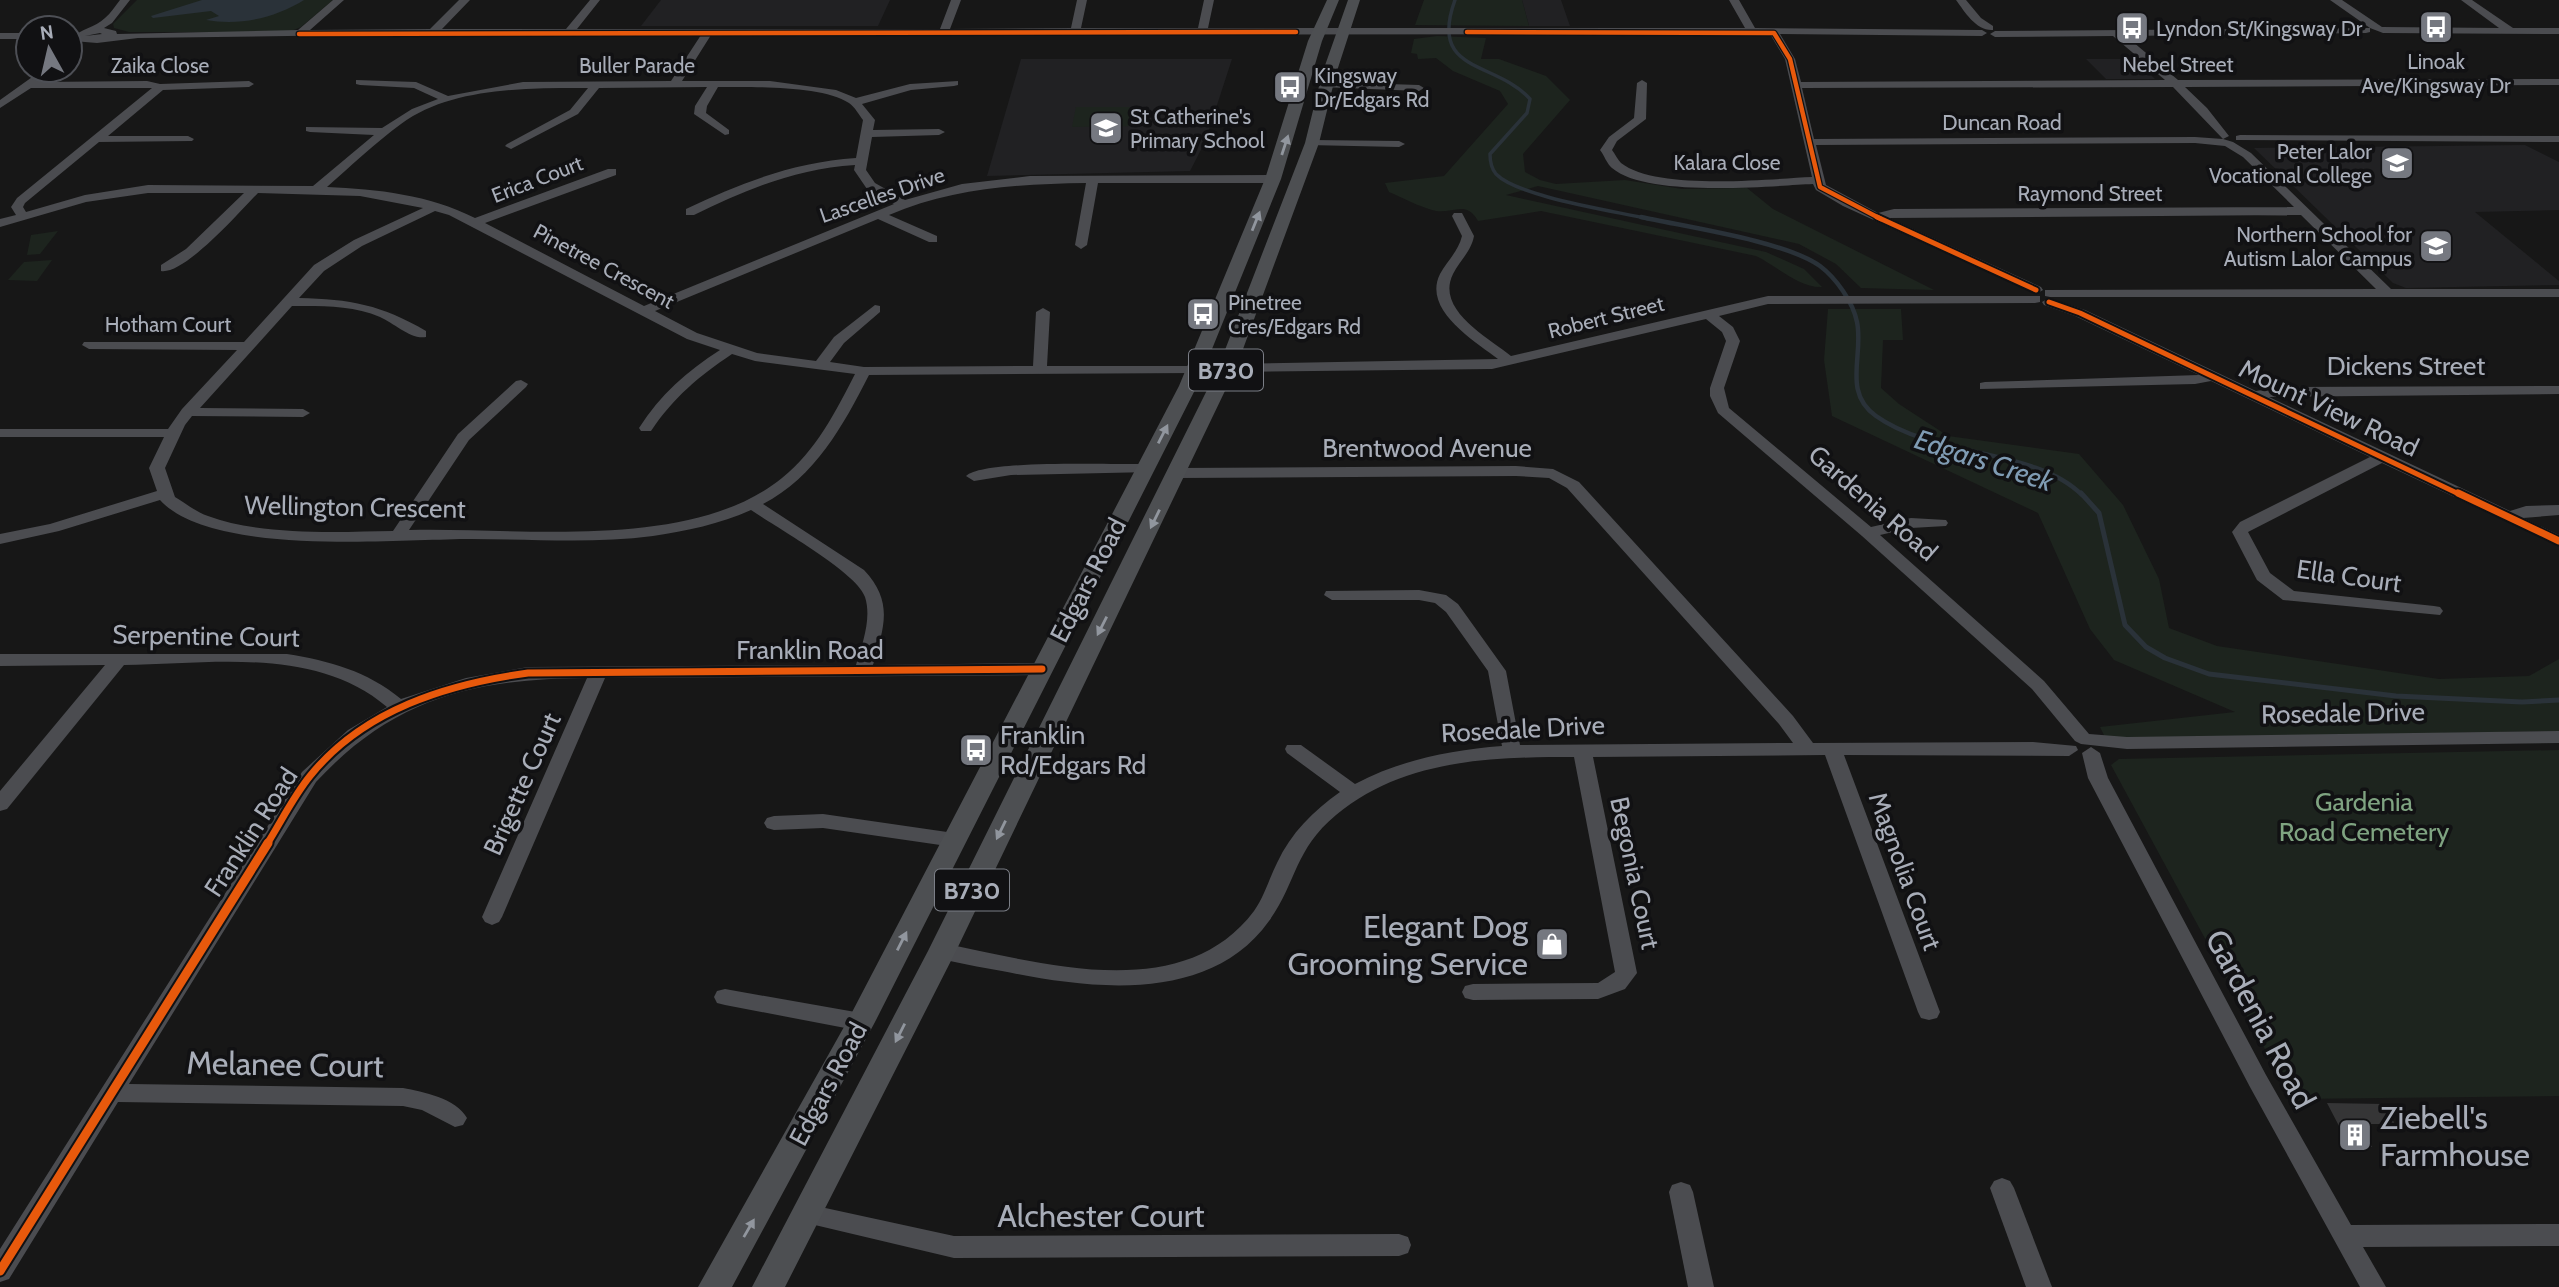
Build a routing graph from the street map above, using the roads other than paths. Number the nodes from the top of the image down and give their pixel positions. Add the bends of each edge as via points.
1 (125, 0) edge
2 (339, 0) edge
3 (465, 0) edge
4 (595, 0) edge
5 (956, 0) edge
6 (1082, 0) edge
7 (1209, 0) edge
8 (1333, 0) edge
9 (1354, 0) edge
10 (1734, 0) edge
11 (1961, 0) edge
12 (2336, 0) edge
13 (2466, 0) edge
14 (1985, 29) junction
15 (2373, 29) junction
16 (1752, 31) junction
17 (2511, 31) junction
18 (2559, 31) edge
19 (433, 32) junction
20 (569, 32) junction
21 (708, 32) junction
22 (944, 32) junction
23 (1075, 32) junction
24 (1202, 32) junction
25 (1318, 32) junction
26 (1343, 32) junction
27 (2115, 32) junction
28 (1774, 33) junction
29 (91, 34) edge
30 (299, 34) junction
31 (360, 82) dead end
32 (954, 82) dead end
33 (2559, 82) edge
34 (1642, 83) dead end
35 (2173, 83) junction
36 (29, 85) joint
37 (249, 85) dead end
38 (596, 85) junction
39 (674, 85) junction
40 (715, 85) junction
41 (1326, 85) junction
42 (1797, 85) junction
43 (160, 87) junction
44 (1419, 88) dead end
45 (446, 99) junction
46 (855, 102) junction
47 (0, 106) edge
48 (1296, 110) junction
49 (1320, 111) junction
50 (310, 129) dead end
51 (385, 132) junction
52 (725, 132) dead end
53 (939, 132) dead end
54 (868, 134) junction
55 (98, 139) junction
56 (188, 139) dead end
57 (2559, 139) edge
58 (1808, 142) junction
59 (2234, 142) junction
60 (1312, 143) junction
61 (1399, 144) dead end
62 (511, 146) dead end
63 (860, 161) junction
64 (612, 172) dead end
65 (1094, 179) junction
66 (1273, 179) junction
67 (1816, 180) junction
68 (256, 188) junction
69 (317, 189) junction
70 (904, 204) junction
71 (436, 206) junction
72 (2305, 211) junction
73 (690, 212) dead end
74 (877, 214) junction
75 (1458, 216) dead end
76 (24, 217) junction
77 (1876, 217) junction
78 (477, 222) junction
79 (0, 223) edge
80 (933, 239) dead end
81 (1081, 245) dead end
82 (1239, 263) junction
83 (1266, 264) junction
84 (166, 268) dead end
85 (2559, 293) edge
86 (2389, 294) junction
87 (2042, 296) junction
88 (286, 302) junction
89 (875, 309) dead end
90 (644, 311) junction
91 (1043, 312) dead end
92 (1708, 313) junction
93 (421, 334) dead end
94 (89, 345) dead end
95 (247, 346) junction
96 (729, 350) junction
97 (1510, 362) junction
98 (819, 367) junction
99 (1227, 368) junction
100 (1196, 369) junction
101 (864, 370) junction
102 (1040, 370) junction
103 (2212, 376) junction
104 (521, 384) dead end
105 (1985, 386) dead end
106 (2559, 390) edge
107 (2255, 396) junction
108 (187, 412) junction
109 (303, 413) dead end
110 (646, 428) dead end
111 (0, 433) edge
112 (170, 433) junction
113 (2381, 457) junction
114 (1146, 469) junction
115 (1177, 472) junction
116 (974, 475) dead end
117 (165, 493) junction
118 (751, 503) junction
119 (2559, 510) edge
120 (2510, 517) junction
121 (1940, 523) dead end
122 (1868, 533) junction
123 (399, 534) junction
124 (0, 539) edge
125 (2559, 541) edge
126 (1098, 560) junction
127 (1132, 565) junction
128 (1332, 595) dead end
129 (2434, 611) dead end
130 (119, 659) junction
131 (0, 660) edge
132 (1042, 669) junction
133 (863, 670) junction
134 (599, 672) junction
135 (399, 707) junction
136 (2559, 737) edge
137 (2079, 745) junction
138 (1294, 749) dead end
139 (1807, 749) junction
140 (1832, 749) junction
141 (1582, 750) junction
142 (1512, 751) junction
143 (1353, 792) junction
144 (0, 804) edge
145 (774, 823) dead end
146 (954, 840) junction
147 (492, 917) dead end
148 (943, 951) junction
149 (1473, 992) dead end
150 (725, 997) dead end
151 (1929, 1012) dead end
152 (861, 1022) junction
153 (111, 1093) junction
154 (455, 1118) dead end
155 (2002, 1188) dead end
156 (1681, 1192) dead end
157 (807, 1214) junction
158 (2559, 1235) edge
159 (2344, 1236) junction
160 (1398, 1245) dead end
161 (0, 1271) edge
162 (714, 1287) edge
163 (768, 1287) edge
164 (1701, 1287) edge
165 (2039, 1287) edge
166 (2373, 1287) edge

1 - 29 street
2 - 30 street
3 - 19 street
4 - 20 street
5 - 22 street
6 - 23 street
7 - 24 street
8 - 25 main road, Edgars Road / B730
9 - 26 main road, Edgars Road / B730
10 - 16 street
11 - 14 street
12 - 15 street
13 - 17 street
14 - 27 street
14 - 28 street
15 - 17 street
15 - 27 street
16 - 26 street
16 - 28 street
17 - 18 street
19 - 20 street
19 - 30 street
20 - 21 street
21 - 22 street
21 - 39 street
22 - 23 street
23 - 24 street
24 - 25 street
25 - 26 street
25 - 48 main road, Edgars Road / B730
26 - 41 main road, Edgars Road / B730
27 - 35 street
28 - 42 street via 1790,59
29 - 30 street
31 - 45 street via 416,85
32 - 46 street via 910,87
33 - 35 street, Nebel Street
34 - 67 street, Kalara Close via 1640,119 1606,150 1610,160 1623,169 1682,183
35 - 42 street, Nebel Street
35 - 59 street
36 - 43 street, Zaika Close
36 - 47 street
37 - 43 street, Zaika Close
38 - 39 street, Buller Parade
38 - 45 street, Buller Parade via 511,86
38 - 62 street via 574,112
39 - 40 street, Buller Parade
40 - 46 street, Buller Parade via 798,86 836,93
40 - 52 street via 700,114
41 - 44 street
41 - 49 main road, Edgars Road / B730
42 - 58 street
43 - 55 street
45 - 51 street, Buller Parade via 407,115
46 - 54 street via 867,115
48 - 49 main road
66 -> 48 main road, Edgars Road / B730
49 - 60 main road, Edgars Road / B730
50 - 51 street
51 - 69 street, Buller Parade
53 - 54 street
54 - 63 street
55 - 56 street
55 - 76 street via 21,201 17,207
57 - 59 street, Duncan Road
58 - 59 street, Duncan Road
58 - 67 street
59 - 72 street
60 - 61 street
60 - 83 main road, Edgars Road / B730
63 - 70 street via 860,170 871,186
63 - 73 street via 781,171
64 - 78 street, Erica Court
65 - 66 street, Lascelles Drive
65 - 70 street, Lascelles Drive via 983,185
65 - 81 street
82 -> 66 main road, Edgars Road / B730
67 - 77 street, Mount View Road via 1830,195
68 - 69 street, Pinetree Crescent
68 - 76 street, Pinetree Crescent via 128,191
68 - 84 street via 191,252
69 - 71 street, Pinetree Crescent via 384,195
70 - 74 street, Lascelles Drive
71 - 78 street, Pinetree Crescent
71 - 88 street via 337,255
72 - 77 street, Raymond Street via 1907,213
72 - 86 street
74 - 80 street
74 - 90 street, Lascelles Drive
75 - 97 street via 1467,240 1443,282 1444,299 1456,317
76 - 79 street, Pinetree Crescent
77 - 87 street, Mount View Road
78 - 90 street, Pinetree Crescent
82 - 83 main road
82 - 100 main road, Edgars Road / B730
83 - 99 main road, Edgars Road / B730
85 - 86 street, Robert Street
86 - 87 street, Robert Street
87 - 92 street, Robert Street via 1768,300
87 - 103 street, Mount View Road
88 - 93 street via 368,307 390,314
88 - 95 street
89 - 98 street via 839,340
90 - 96 street, Pinetree Crescent
91 - 102 street
92 - 97 street, Robert Street
92 - 122 street, Gardenia Road via 1728,330 1733,341 1717,388 1723,410
94 - 95 street, Hotham Court
95 - 108 street
96 - 98 street, Pinetree Crescent
96 - 110 street via 681,383
97 - 99 street, Robert Street via 1452,368
98 - 101 street, Pinetree Crescent
99 - 115 main road, Edgars Road / B730
100 - 102 street, Pinetree Crescent
114 -> 100 main road, Edgars Road / B730
101 - 102 street, Pinetree Crescent
101 - 118 street, Wellington Crescent via 844,410 799,471
103 - 105 street
103 - 107 street, Mount View Road
104 - 123 street via 463,437
106 - 107 street, Dickens Street via 2280,391
107 - 113 street, Mount View Road
108 - 109 street
108 - 112 street
111 - 112 street
112 - 117 street via 157,465 157,478
113 - 120 street, Mount View Road
113 - 129 street, Ella Court via 2246,525 2242,537 2263,576 2289,596
114 - 116 street via 1011,470
114 - 126 main road, Edgars Road / B730
115 -> 127 main road, Edgars Road / B730
115 - 139 street, Brentwood Avenue via 1553,474 1573,485 1786,720
117 - 123 street, Wellington Crescent via 193,517 243,532
117 - 124 street via 53,528
118 - 123 street, Wellington Crescent via 698,523 655,530
118 - 133 street via 872,588 877,613
119 - 120 street via 2526,511
120 - 125 street, Mount View Road
121 - 122 street via 1911,523
122 - 137 street, Gardenia Road via 2038,685 2065,717
126 - 127 main road
126 - 132 main road, Edgars Road / B730
127 -> 148 main road, Edgars Road / B730
128 - 142 street via 1419,595 1440,599 1452,608 1497,671
130 - 131 street, Serpentine Court
130 - 135 street, Serpentine Court via 260,659 310,664 376,686
130 - 144 street
132 - 133 street, Franklin Road
132 - 146 main road, Edgars Road / B730
133 - 134 street, Franklin Road
134 - 135 street, Franklin Road via 495,677
134 - 147 street, Brigette Court
135 - 153 street, Franklin Road via 341,744 309,777
136 - 137 street, Rosedale Drive
137 - 140 street, Rosedale Drive
137 - 159 street, Gardenia Road
138 - 143 street
139 - 140 street, Rosedale Drive
139 - 141 street, Rosedale Drive
140 - 151 street, Magnolia Court
141 - 142 street, Rosedale Drive
141 - 149 street, Begonia Court via 1626,973 1612,988 1598,991
142 - 143 street, Rosedale Drive via 1437,759
143 - 148 street, Rosedale Drive via 1325,813 1296,845 1272,899 1249,931 1211,958 1146,977 1104,978
145 - 146 street via 823,821
152 -> 146 main road, Edgars Road / B730
148 -> 157 main road, Edgars Road / B730
150 - 152 street
162 -> 152 main road, Edgars Road / B730
153 - 154 street, Melanee Court via 403,1097 427,1102
153 - 161 street, Franklin Road
155 - 165 street
156 - 164 street
157 - 160 street, Alchester Court via 928,1243 993,1250
157 - 163 main road, Edgars Road / B730
158 - 159 street
159 - 166 street, Gardenia Road

